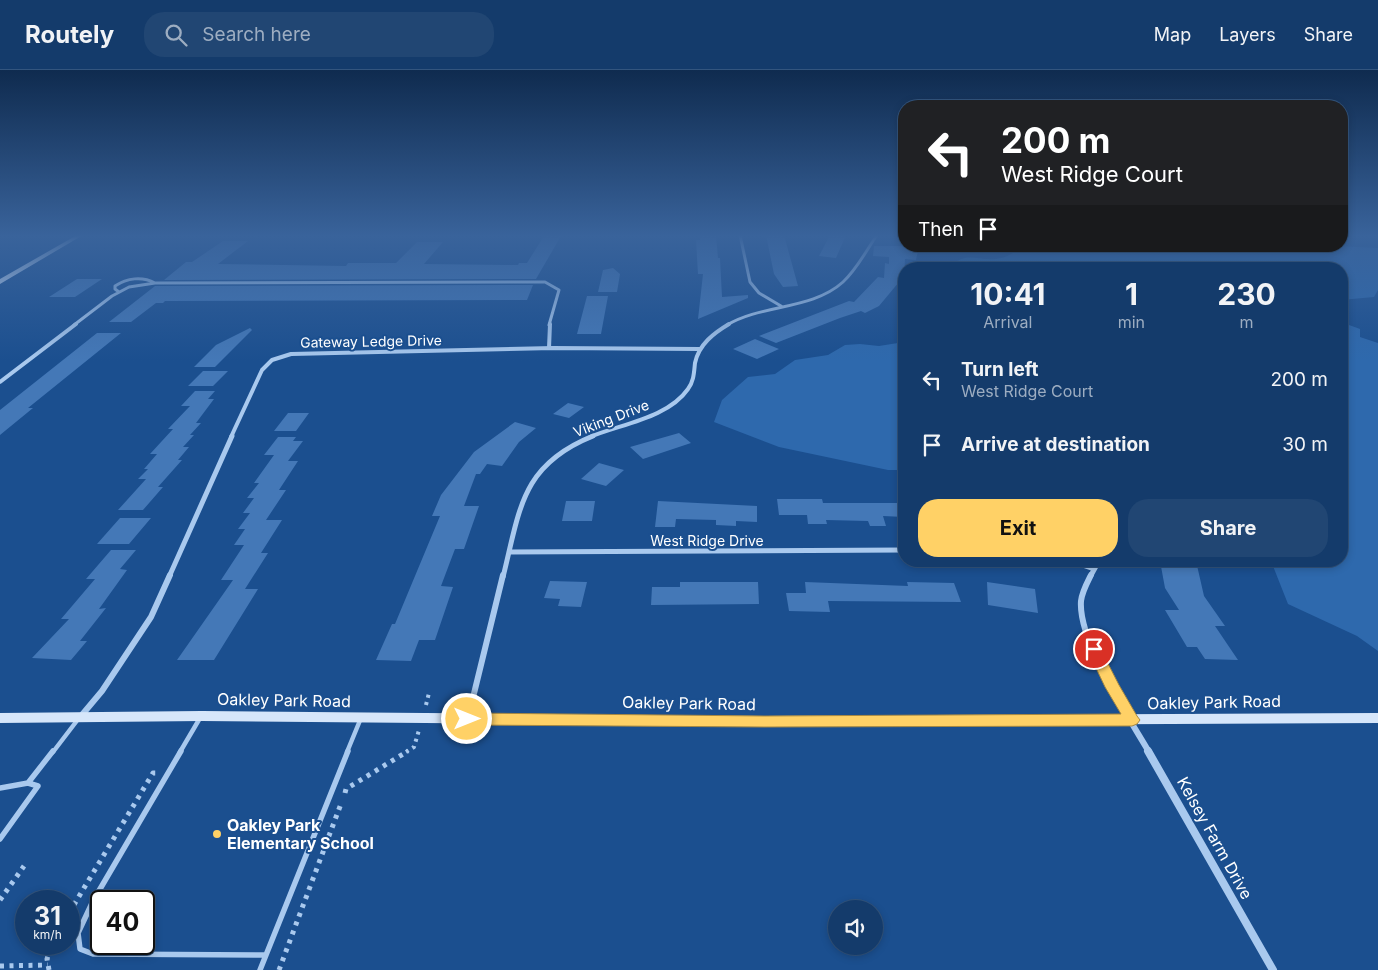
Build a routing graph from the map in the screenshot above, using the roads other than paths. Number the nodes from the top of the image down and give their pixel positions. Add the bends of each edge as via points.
1 (749, 277) edge
2 (848, 277) edge
3 (155, 282) junction
4 (119, 292) junction
5 (782, 307) junction
6 (549, 348) junction
7 (700, 349) junction
8 (7, 376) junction
9 (0, 377) edge
10 (0, 382) edge
11 (898, 550) edge
12 (509, 552) junction
13 (1088, 567) edge
14 (1094, 569) joint
15 (202, 716) junction
16 (0, 718) edge
17 (79, 718) junction
18 (361, 718) junction
19 (1378, 718) edge
20 (467, 719) junction
21 (1132, 720) junction
22 (28, 783) junction
23 (0, 788) edge
24 (0, 839) edge
25 (266, 955) junction
26 (260, 970) edge
27 (1273, 970) edge

1 - 5 street via 759,293
2 - 5 street via 836,288 816,298
3 - 4 street
3 - 4 street via 143,278 125,281 115,286
3 - 6 street via 545,282 559,290 548,325
4 - 8 street
5 - 7 street via 730,322 710,336
6 - 7 street, Gateway Ledge Drive
6 - 17 street, Gateway Ledge Drive via 307,352 270,361 258,377 151,617 102,691
7 - 12 street, Viking Drive via 695,378 675,402 653,414 580,441 546,464 526,491
8 - 9 street
8 - 10 street
11 - 12 street, West Ridge Drive
12 - 20 street, Viking Drive
13 - 14 street
14 - 21 street, Kelsey Farm Drive via 1081,599 1084,622 1112,687
15 - 17 street, Oakley Park Road
15 - 18 street, Oakley Park Road
15 - 25 lane via 93,901 78,933 80,949 93,954
16 - 17 street, Oakley Park Road
17 - 22 lane
18 - 20 street, Oakley Park Road
18 - 25 lane
19 - 21 street, Oakley Park Road
20 - 21 street, Oakley Park Road
21 - 27 street, Kelsey Farm Drive
22 - 23 lane
22 - 24 lane via 38,786
25 - 26 lane

